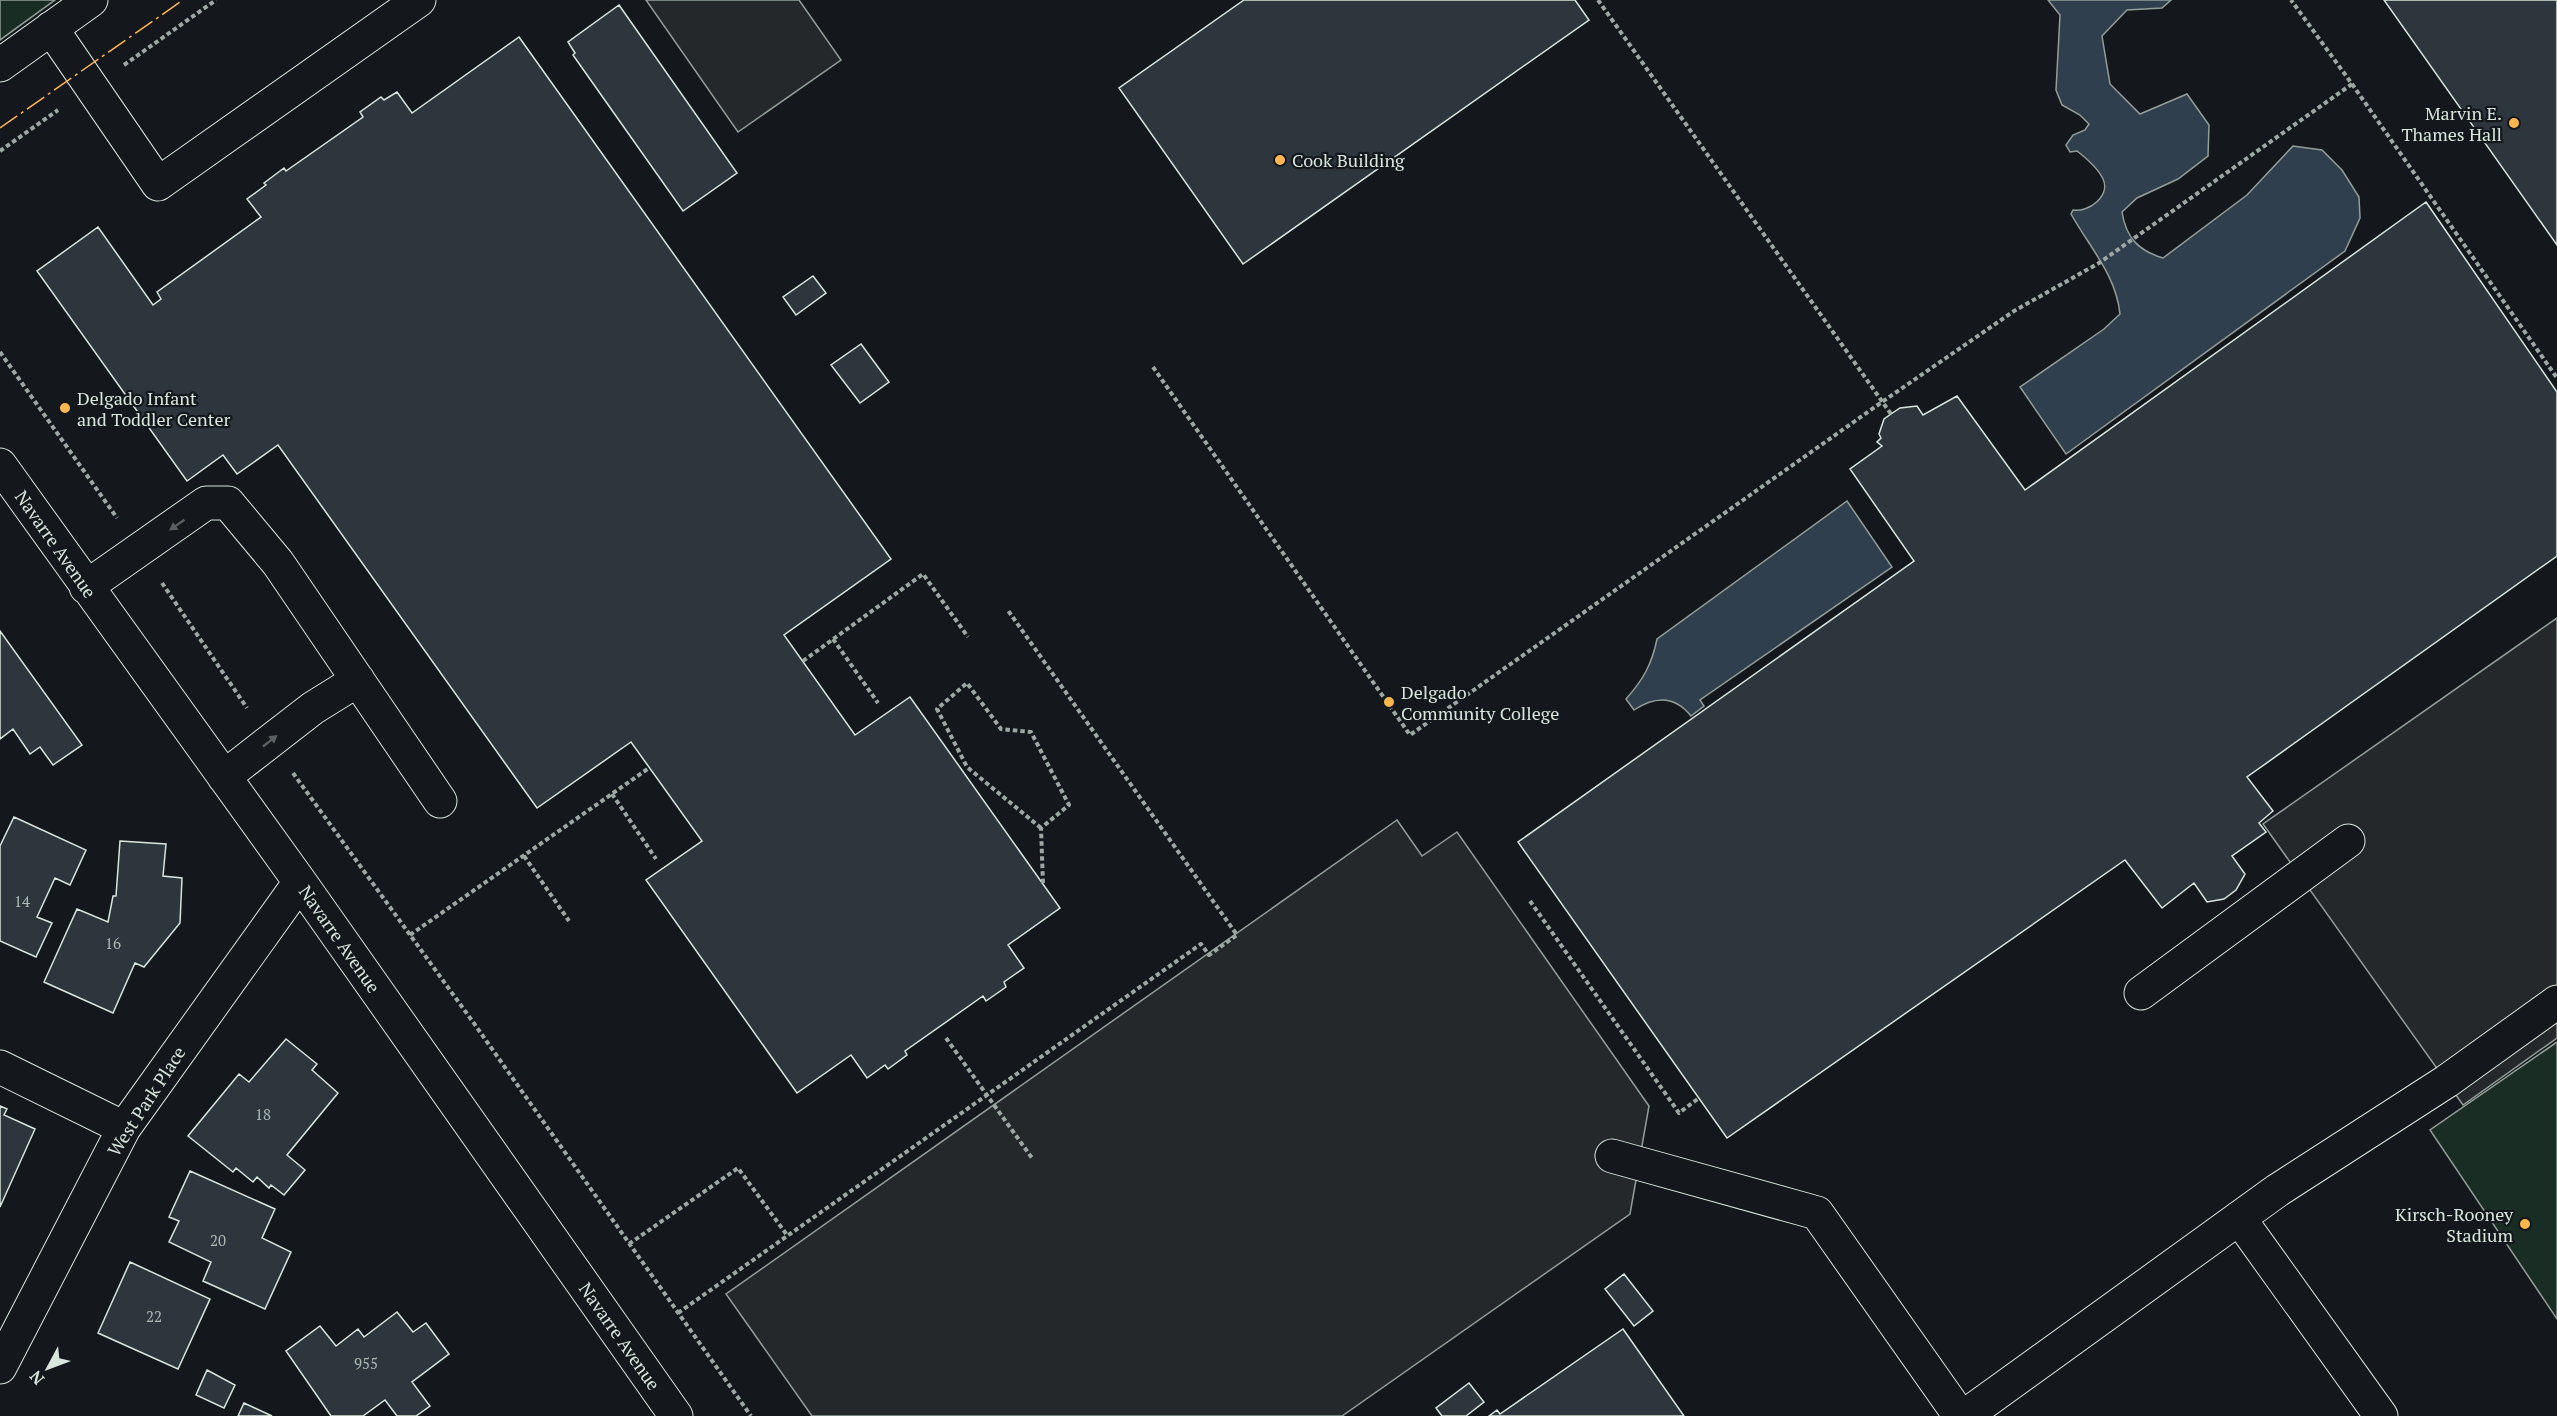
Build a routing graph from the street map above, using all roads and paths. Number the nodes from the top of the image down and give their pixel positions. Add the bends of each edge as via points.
1 (91, 0) edge
2 (420, 0) edge
3 (1598, 0) edge
4 (2291, 0) edge
5 (51, 28) junction
6 (0, 65) edge
7 (2352, 84) junction
8 (0, 352) edge
9 (1153, 367) dead end
10 (2557, 378) edge
11 (1882, 402) junction
12 (1891, 414) dead end
13 (0, 465) edge
14 (139, 550) junction
15 (86, 587) junction
16 (1007, 609) dead end
17 (968, 637) dead end
18 (833, 639) junction
19 (803, 662) dead end
20 (358, 680) junction
21 (878, 703) dead end
22 (270, 741) junction
23 (649, 768) dead end
24 (224, 777) junction
25 (612, 794) junction
26 (440, 801) dead end
27 (1041, 828) junction
28 (2348, 841) dead end
29 (524, 856) junction
30 (656, 859) dead end
31 (300, 882) junction
32 (1043, 884) dead end
33 (1530, 901) dead end
34 (569, 921) dead end
35 (410, 935) junction
36 (2141, 993) dead end
37 (2557, 1002) edge
38 (946, 1038) dead end
39 (0, 1067) edge
40 (986, 1095) junction
41 (1698, 1098) dead end
42 (124, 1128) junction
43 (1612, 1156) dead end
44 (1032, 1158) dead end
45 (2239, 1218) junction
46 (787, 1235) junction
47 (629, 1244) junction
48 (678, 1313) junction
49 (0, 1366) edge
50 (676, 1416) edge
51 (752, 1416) edge
52 (1960, 1416) edge
53 (1965, 1416) edge
54 (2380, 1416) edge

1 - 5 street
2 - 5 street via 159,184
3 - 11 path
4 - 7 path
5 - 6 street
7 - 10 path
7 - 11 path via 2099,263 2014,311
8 - 14 path
9 - 11 path via 1410,735
11 - 12 path
13 - 15 street, Navarre Avenue
14 - 15 street
20 -> 14 street via 278,563 228,503 206,503
14 - 22 path
15 - 24 street, Navarre Avenue
16 - 40 path via 1238,935 1209,955 1201,944
17 - 18 path via 923,574
18 - 19 path
18 - 21 path
22 -> 20 street
20 - 26 street
22 - 24 street
22 - 35 path
23 - 25 path
24 - 31 street, Navarre Avenue
25 - 29 path
25 - 30 path
27 - 27 path via 1069,805 1065,793 1032,732 1001,729 967,683 937,709 947,729 967,767
27 - 32 path
28 - 36 street
29 - 34 path
29 - 35 path
31 - 42 street, West Park Place
31 - 50 street, Navarre Avenue
33 - 41 path via 1679,1113
35 - 47 path
37 - 45 street via 2447,1081
38 - 40 path
39 - 42 street
40 - 44 path
40 - 46 path
42 - 49 street, West Park Place
43 - 52 street via 1817,1213
45 - 53 street
45 - 54 street
46 - 47 path via 738,1168
46 - 48 path
47 - 48 path
48 - 51 path

